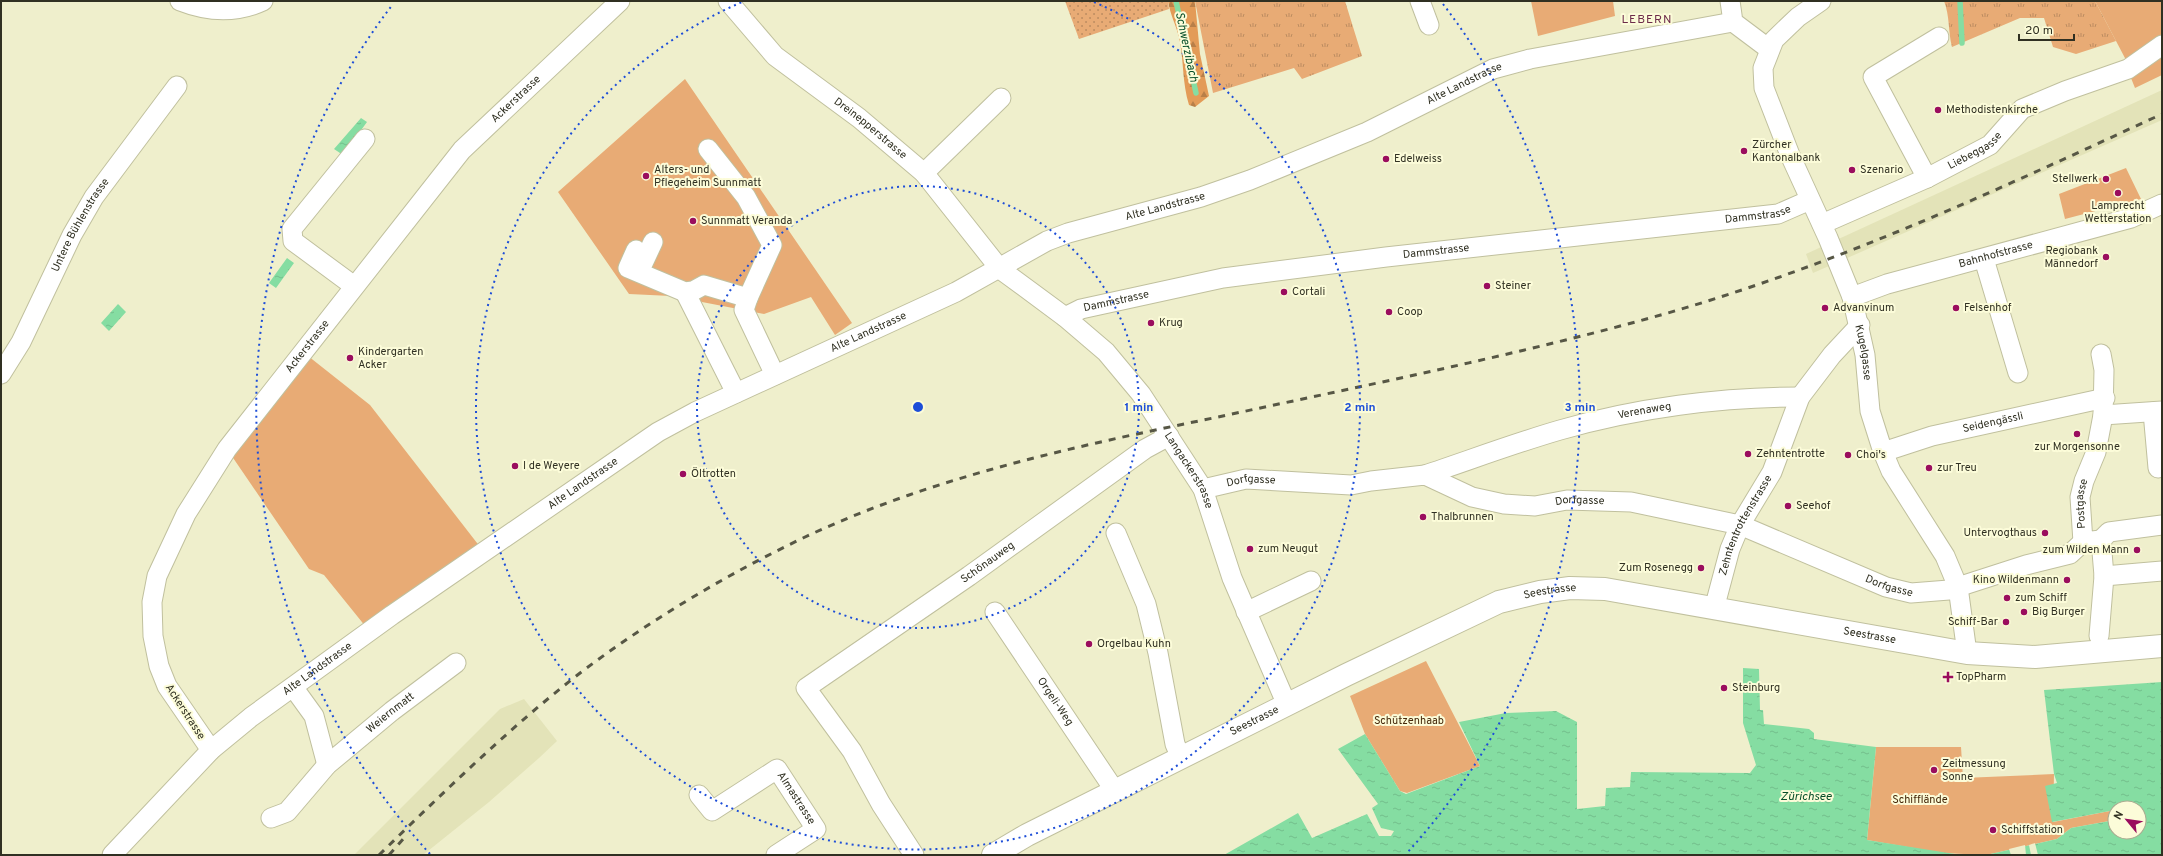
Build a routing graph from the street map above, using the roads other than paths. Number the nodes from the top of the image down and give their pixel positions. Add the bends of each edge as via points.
1 (180, 1) edge
2 (262, 1) edge
3 (620, 1) edge
4 (728, 1) edge
5 (1420, 1) edge
6 (1730, 1) edge
7 (1821, 1) edge
8 (1733, 22) junction
9 (1429, 25) dead end
10 (1939, 37) dead end
11 (2162, 45) edge
12 (1769, 49) junction
13 (177, 86) dead end
14 (1001, 98) dead end
15 (365, 139) dead end
16 (708, 149) dead end
17 (924, 173) junction
18 (1927, 178) junction
19 (1810, 200) junction
20 (2162, 204) edge
21 (1822, 224) junction
22 (653, 242) dead end
23 (636, 250) dead end
24 (1984, 259) junction
25 (1000, 269) junction
26 (639, 272) junction
27 (354, 286) junction
28 (685, 292) junction
29 (1852, 296) junction
30 (748, 298) junction
31 (1065, 318) junction
32 (1860, 325) junction
33 (2101, 354) dead end
34 (2018, 373) dead end
35 (1, 374) edge
36 (775, 375) junction
37 (736, 393) junction
38 (1800, 397) junction
39 (2104, 407) junction
40 (2158, 412) edge
41 (1169, 436) junction
42 (1883, 452) junction
43 (2158, 468) dead end
44 (1425, 475) junction
45 (1203, 489) junction
46 (1740, 525) junction
47 (2162, 525) edge
48 (1116, 533) dead end
49 (2101, 540) junction
50 (2083, 542) junction
51 (2162, 571) edge
52 (2104, 576) junction
53 (1311, 581) dead end
54 (1714, 608) junction
55 (995, 612) dead end
56 (1246, 612) junction
57 (2099, 636) dead end
58 (2162, 646) edge
59 (1967, 654) junction
60 (456, 663) dead end
61 (293, 687) junction
62 (1287, 705) junction
63 (211, 750) junction
64 (1181, 758) junction
65 (327, 765) junction
66 (1115, 791) junction
67 (699, 795) dead end
68 (271, 818) dead end
69 (113, 855) edge
70 (776, 855) edge
71 (914, 855) edge
72 (993, 855) edge

1 - 2 street via 211,9 237,10
3 - 27 street, Ackerstrasse via 462,150
4 - 17 street, Dreinepperstrasse via 775,56 859,118
5 - 9 street
6 - 8 street
7 - 12 street via 1781,32
8 - 12 street
8 - 25 street, Alte Landstrasse via 1530,59 1493,69 1367,132 1250,180 1201,197 1068,233 1047,241
10 - 18 street via 1873,77
11 - 18 street, Liebeggasse via 2128,69 2022,109 1990,146
12 - 19 street, Kugelgasse via 1763,68 1764,88
13 - 35 street, Untere Bühlenstrasse via 91,204 69,242 21,342
14 - 17 street
15 - 27 street via 292,229 293,241
16 - 30 street via 746,197 772,245
17 - 25 street, Dreinepperstrasse
18 - 21 street, Liebeggasse
19 - 21 street, Kugelgasse
19 - 31 street, Dammstrasse via 1778,214 1386,257 1223,278 1081,309
20 - 24 street, Bahnhofstrasse via 2132,218
21 - 29 street, Kugelgasse
22 - 26 street
23 - 26 street via 628,268
24 - 29 street, Bahnhofstrasse via 1887,284
24 - 34 street
25 - 31 street, Langackerstrasse
25 - 36 street, Alte Landstrasse via 956,292
26 - 28 street
27 - 63 street, Ackerstrasse via 219,460 186,514 157,576 151,610 159,666 174,697
28 - 30 street via 704,285
28 - 37 street
29 - 32 street, Kugelgasse
30 - 36 street via 744,310
31 - 41 street, Langackerstrasse via 1106,352 1141,394
32 - 38 street, Zehntentrottenstrasse via 1832,354
32 - 42 street, Kugelgasse via 1870,411
33 - 39 street, Postgasse via 2104,370
36 - 37 street, Alte Landstrasse
37 - 61 street, Alte Landstrasse via 651,436 392,615
38 - 44 street, Verenaweg via 1757,397 1630,413 1561,430
38 - 46 street, Zehntentrottenstrasse via 1772,472
39 - 40 street, Seidengässli
39 - 42 street, Seidengässli via 1932,436
39 - 50 street, Postgasse via 2096,452 2080,497
40 - 43 street
41 - 45 street, Langackerstrasse
41 - 71 street, Schönauweg via 1145,449 969,576 806,688 852,751 881,804
42 - 59 street, Kugelgasse via 1891,471 1945,556 1958,587
44 - 45 street, Dorfgasse via 1351,485 1246,479
44 - 46 street, Dorfgasse via 1472,497 1504,504 1535,506 1567,500 1631,502
45 - 56 street, Langackerstrasse
46 - 50 street, Dorfgasse via 1886,587 1911,593 1957,588 2026,565 2070,554
46 - 54 street, Zehntentrottenstrasse via 1730,549
47 - 49 street via 2109,532
48 - 64 street via 1146,604 1175,744
49 - 50 street, Postgasse
49 - 52 street, Postgasse
51 - 52 street
52 - 57 street, Postgasse
53 - 56 street
54 - 59 main road, Seestrasse
54 - 62 main road, Seestrasse via 1605,589 1570,588 1516,598 1499,602
55 - 66 street, Orgeli-Weg
56 - 62 street, Langackerstrasse
58 - 59 main road, Seestrasse via 2035,657
60 - 65 street, Weiernmatt via 392,711
61 - 63 street, Alte Landstrasse
61 - 65 street via 314,716
62 - 64 main road, Seestrasse
63 - 69 street, Alte Landstrasse
64 - 66 main road, Seestrasse
65 - 68 street, Weiernmatt via 289,811
66 - 72 main road, Seestrasse
67 - 70 street, Almastrasse via 712,811 777,769 816,829

